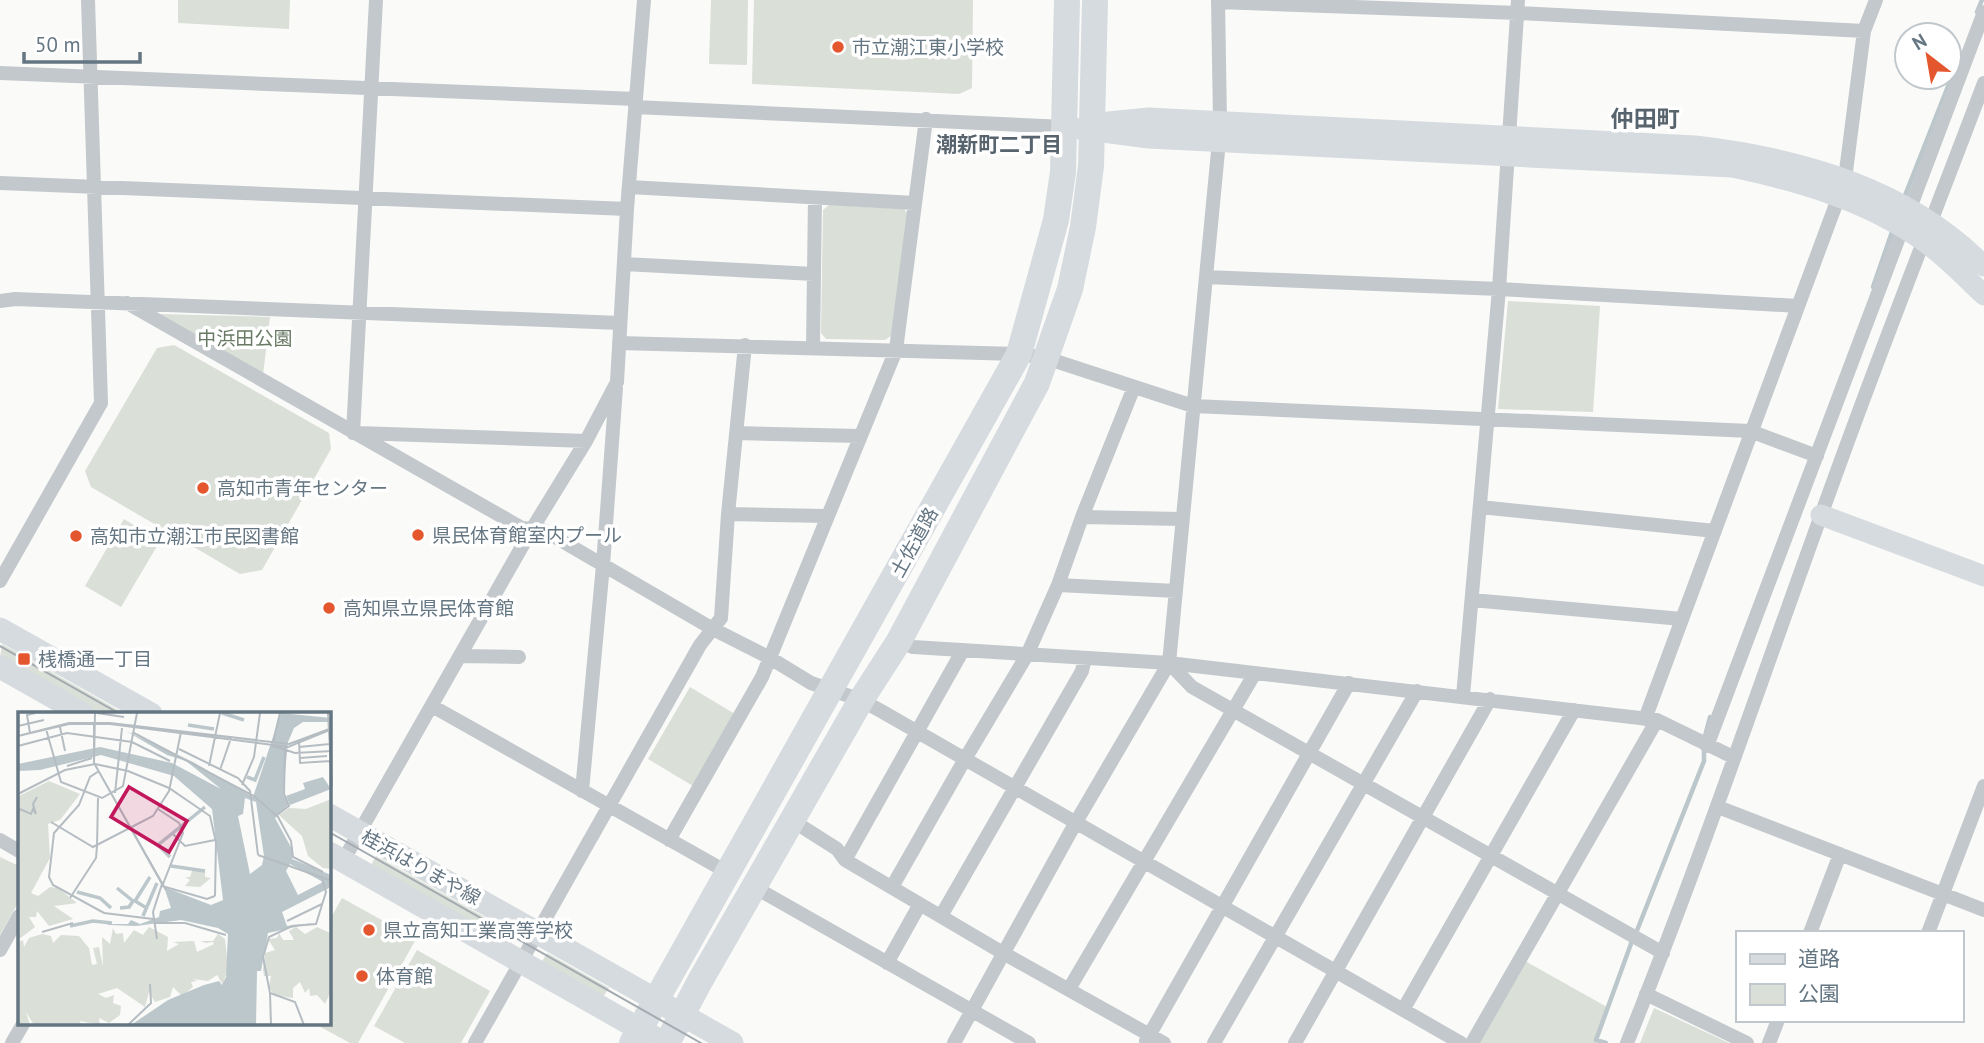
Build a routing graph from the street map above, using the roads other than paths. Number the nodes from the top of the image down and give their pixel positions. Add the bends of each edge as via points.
1 (88, 0) edge
2 (376, 0) edge
3 (644, 0) edge
4 (1067, 0) edge
5 (1096, 0) edge
6 (1876, 0) edge
7 (1218, 1) edge
8 (1518, 7) edge
9 (1984, 12) edge
10 (1864, 31) junction
11 (0, 73) edge
12 (89, 76) junction
13 (1984, 83) edge
14 (372, 87) junction
15 (636, 103) junction
16 (926, 119) junction
17 (1065, 127) junction
18 (1092, 127) junction
19 (1219, 131) junction
20 (1509, 146) junction
21 (0, 183) edge
22 (94, 187) junction
23 (629, 187) junction
24 (1842, 188) junction
25 (367, 198) junction
26 (816, 198) junction
27 (915, 203) junction
28 (627, 209) junction
29 (1906, 219) junction
30 (1927, 232) junction
31 (624, 264) junction
32 (1984, 265) edge
33 (814, 274) junction
34 (1206, 277) junction
35 (1499, 289) junction
36 (1984, 295) edge
37 (0, 301) edge
38 (98, 302) junction
39 (127, 303) junction
40 (1798, 306) junction
41 (360, 312) junction
42 (620, 323) junction
43 (619, 343) junction
44 (745, 345) junction
45 (813, 348) junction
46 (896, 351) junction
47 (1019, 354) junction
48 (1046, 358) junction
49 (617, 382) junction
50 (1134, 387) junction
51 (1193, 406) junction
52 (1488, 419) junction
53 (1750, 431) junction
54 (353, 433) junction
55 (736, 433) junction
56 (860, 436) junction
57 (586, 441) junction
58 (1817, 456) junction
59 (1480, 507) junction
60 (728, 514) junction
61 (1821, 515) junction
62 (826, 516) junction
63 (1082, 517) junction
64 (1182, 519) junction
65 (532, 529) junction
66 (1715, 531) junction
67 (603, 565) junction
68 (1984, 576) edge
69 (0, 581) edge
70 (1058, 585) junction
71 (1176, 590) junction
72 (1472, 600) junction
73 (1682, 619) junction
74 (0, 629) edge
75 (713, 629) junction
76 (899, 641) junction
77 (963, 650) junction
78 (1027, 655) junction
79 (460, 656) junction
80 (519, 657) dead end
81 (770, 658) junction
82 (1085, 658) junction
83 (1168, 663) junction
84 (0, 667) edge
85 (1255, 673) junction
86 (1349, 683) junction
87 (830, 689) junction
88 (1417, 691) junction
89 (1463, 696) junction
90 (1490, 699) junction
91 (861, 700) junction
92 (432, 706) junction
93 (1232, 709) junction
94 (1574, 710) junction
95 (79, 712) edge
96 (146, 712) edge
97 (1651, 720) junction
98 (918, 732) junction
99 (1707, 746) junction
100 (1310, 752) junction
101 (1733, 757) junction
102 (965, 759) junction
103 (1364, 783) junction
104 (1984, 786) edge
105 (1016, 788) junction
106 (582, 791) junction
107 (610, 806) junction
108 (1718, 807) junction
109 (1423, 816) junction
110 (331, 817) edge
111 (793, 821) junction
112 (1076, 822) junction
113 (360, 833) junction
114 (0, 840) edge
115 (669, 840) junction
116 (18, 850) edge
117 (1490, 854) junction
118 (1840, 855) junction
119 (336, 857) edge
120 (845, 860) junction
121 (1144, 862) junction
122 (727, 872) junction
123 (754, 887) junction
124 (892, 887) junction
125 (1557, 893) junction
126 (1942, 894) junction
127 (920, 904) junction
128 (1221, 906) junction
129 (1984, 910) edge
130 (941, 916) junction
131 (18, 918) edge
132 (1811, 931) edge
133 (1929, 931) edge
134 (538, 933) junction
135 (1276, 937) junction
136 (0, 950) edge
137 (1003, 953) junction
138 (1662, 953) junction
139 (521, 962) junction
140 (887, 962) junction
141 (1335, 970) junction
142 (1069, 989) junction
143 (1646, 994) junction
144 (656, 1000) junction
145 (1403, 1010) junction
146 (972, 1011) junction
147 (682, 1014) junction
148 (1777, 1022) edge
149 (22, 1026) edge
150 (636, 1036) edge
151 (1147, 1039) edge
152 (12, 1043) edge
153 (475, 1043) edge
154 (666, 1043) edge
155 (732, 1043) edge
156 (954, 1043) edge
157 (1029, 1043) edge
158 (1164, 1043) edge
159 (1214, 1043) edge
160 (1295, 1043) edge
161 (1461, 1043) edge
162 (1472, 1043) edge
163 (1627, 1043) edge
164 (1747, 1043) edge
165 (1769, 1043) edge

1 - 12 street
2 - 14 street
3 - 15 street
4 - 17 highway, 土佐道路
5 - 18 highway, 土佐道路
6 - 10 street
7 - 8 street
7 - 19 street
8 - 10 street
8 - 20 street
9 - 29 street
10 - 24 street
11 - 12 street
12 - 14 street
12 - 22 street
13 - 30 street
14 - 15 street
14 - 25 street
15 - 16 street
15 - 23 street
16 - 17 street
16 - 27 street
17 - 18 street
17 - 47 highway, 土佐道路 via 1056,220
18 - 19 street via 1149,118
18 - 48 highway, 土佐道路 via 1091,172 1080,239 1070,289
19 - 20 street
19 - 34 street
20 - 24 street via 1735,150 1788,161
20 - 35 street
21 - 22 street
22 - 25 street
22 - 38 street
23 - 26 street
23 - 28 street
24 - 29 street via 1870,189
24 - 40 street
25 - 28 street
25 - 41 street
26 - 27 street
26 - 33 street
27 - 46 street
28 - 31 street
29 - 30 street
29 - 58 street
30 - 32 street via 1948,234
30 - 36 street
30 - 61 street
31 - 33 street
31 - 42 street
33 - 45 street
34 - 35 street
34 - 51 street
35 - 40 street
35 - 52 street
37 - 38 street
38 - 39 street
38 - 69 street via 101,404
39 - 41 street
39 - 54 street
40 - 53 street
41 - 42 street
41 - 54 street
42 - 43 street
43 - 44 street
43 - 49 street
44 - 45 street
44 - 55 street
45 - 46 street
46 - 47 street
46 - 56 street
47 - 48 street
47 - 87 highway, 土佐道路
48 - 50 street
48 - 76 highway, 土佐道路 via 1037,383
49 - 57 street
49 - 67 street
50 - 51 street
50 - 63 street
51 - 52 street
51 - 64 street
52 - 53 street
52 - 59 street
53 - 58 street
53 - 66 street
54 - 57 street
54 - 65 street
55 - 56 street
55 - 60 street
56 - 62 street
57 - 65 street
58 - 99 street
59 - 66 street
59 - 72 street
60 - 62 street
60 - 75 street via 721,618
61 - 68 street
61 - 101 street
62 - 81 street
63 - 64 street
63 - 70 street
64 - 71 street
65 - 67 street via 543,530
65 - 79 street
66 - 73 street
67 - 75 street
67 - 106 street
70 - 71 street
70 - 78 street
71 - 83 street
72 - 73 street
72 - 89 street
73 - 97 street
74 - 96 main road
75 - 81 street
75 - 107 street
76 - 77 street via 913,647
76 - 91 highway, 土佐道路
77 - 78 street
77 - 98 street
78 - 82 street
78 - 102 street
79 - 80 street
79 - 92 street
81 - 87 street
81 - 115 street
82 - 83 street
82 - 105 street
83 - 85 street
83 - 93 street via 1192,687
83 - 112 street
84 - 95 main road
85 - 86 street
85 - 93 street
86 - 88 street
86 - 100 street
87 - 91 street
87 - 122 highway, 土佐道路
88 - 89 street
88 - 103 street
89 - 90 street
90 - 94 street
90 - 109 street
91 - 98 street
91 - 111 highway, 土佐道路
92 - 106 street
92 - 113 street
93 - 100 street
93 - 121 street
94 - 97 street
94 - 117 street
97 - 99 street
97 - 125 street
98 - 102 street
98 - 120 street
99 - 101 street
100 - 103 street
100 - 128 street
101 - 108 street
102 - 105 street
102 - 124 street
103 - 109 street
103 - 135 street
104 - 126 street
105 - 112 street
105 - 130 street
106 - 107 street
107 - 115 street
107 - 134 street
108 - 118 street
108 - 138 street
109 - 117 street
109 - 141 street
110 - 113 main road, 桂浜はりまや線
111 - 120 street
111 - 123 highway, 土佐道路
112 - 121 street
112 - 137 street
113 - 119 street
113 - 134 main road, 桂浜はりまや線
114 - 116 street
115 - 122 street
117 - 125 street
117 - 145 street
118 - 126 street
118 - 132 street
119 - 139 main road, 桂浜はりまや線
120 - 124 street
121 - 128 street
121 - 142 street
122 - 144 highway, 土佐道路
123 - 140 street
123 - 147 highway, 土佐道路
124 - 127 street
125 - 138 street
125 - 162 street
126 - 129 street
126 - 133 street
127 - 130 street
127 - 140 street
128 - 135 street
128 - 151 street
130 - 137 street
131 - 136 street
134 - 139 street
134 - 144 main road, 桂浜はりまや線
135 - 141 street
135 - 159 street
137 - 142 street
137 - 146 street
138 - 143 street
139 - 150 main road, 桂浜はりまや線
139 - 153 street
140 - 146 street
141 - 145 street
141 - 160 street
142 - 151 street
143 - 163 street
143 - 164 street
144 - 147 main road, 桂浜はりまや線
144 - 150 highway, 土佐道路
145 - 161 street
146 - 156 street
146 - 157 street
147 - 154 highway, 土佐道路
147 - 155 main road, 桂浜はりまや線
148 - 165 street
149 - 152 street
150 - 154 main road, 桂浜はりまや線
151 - 158 street

